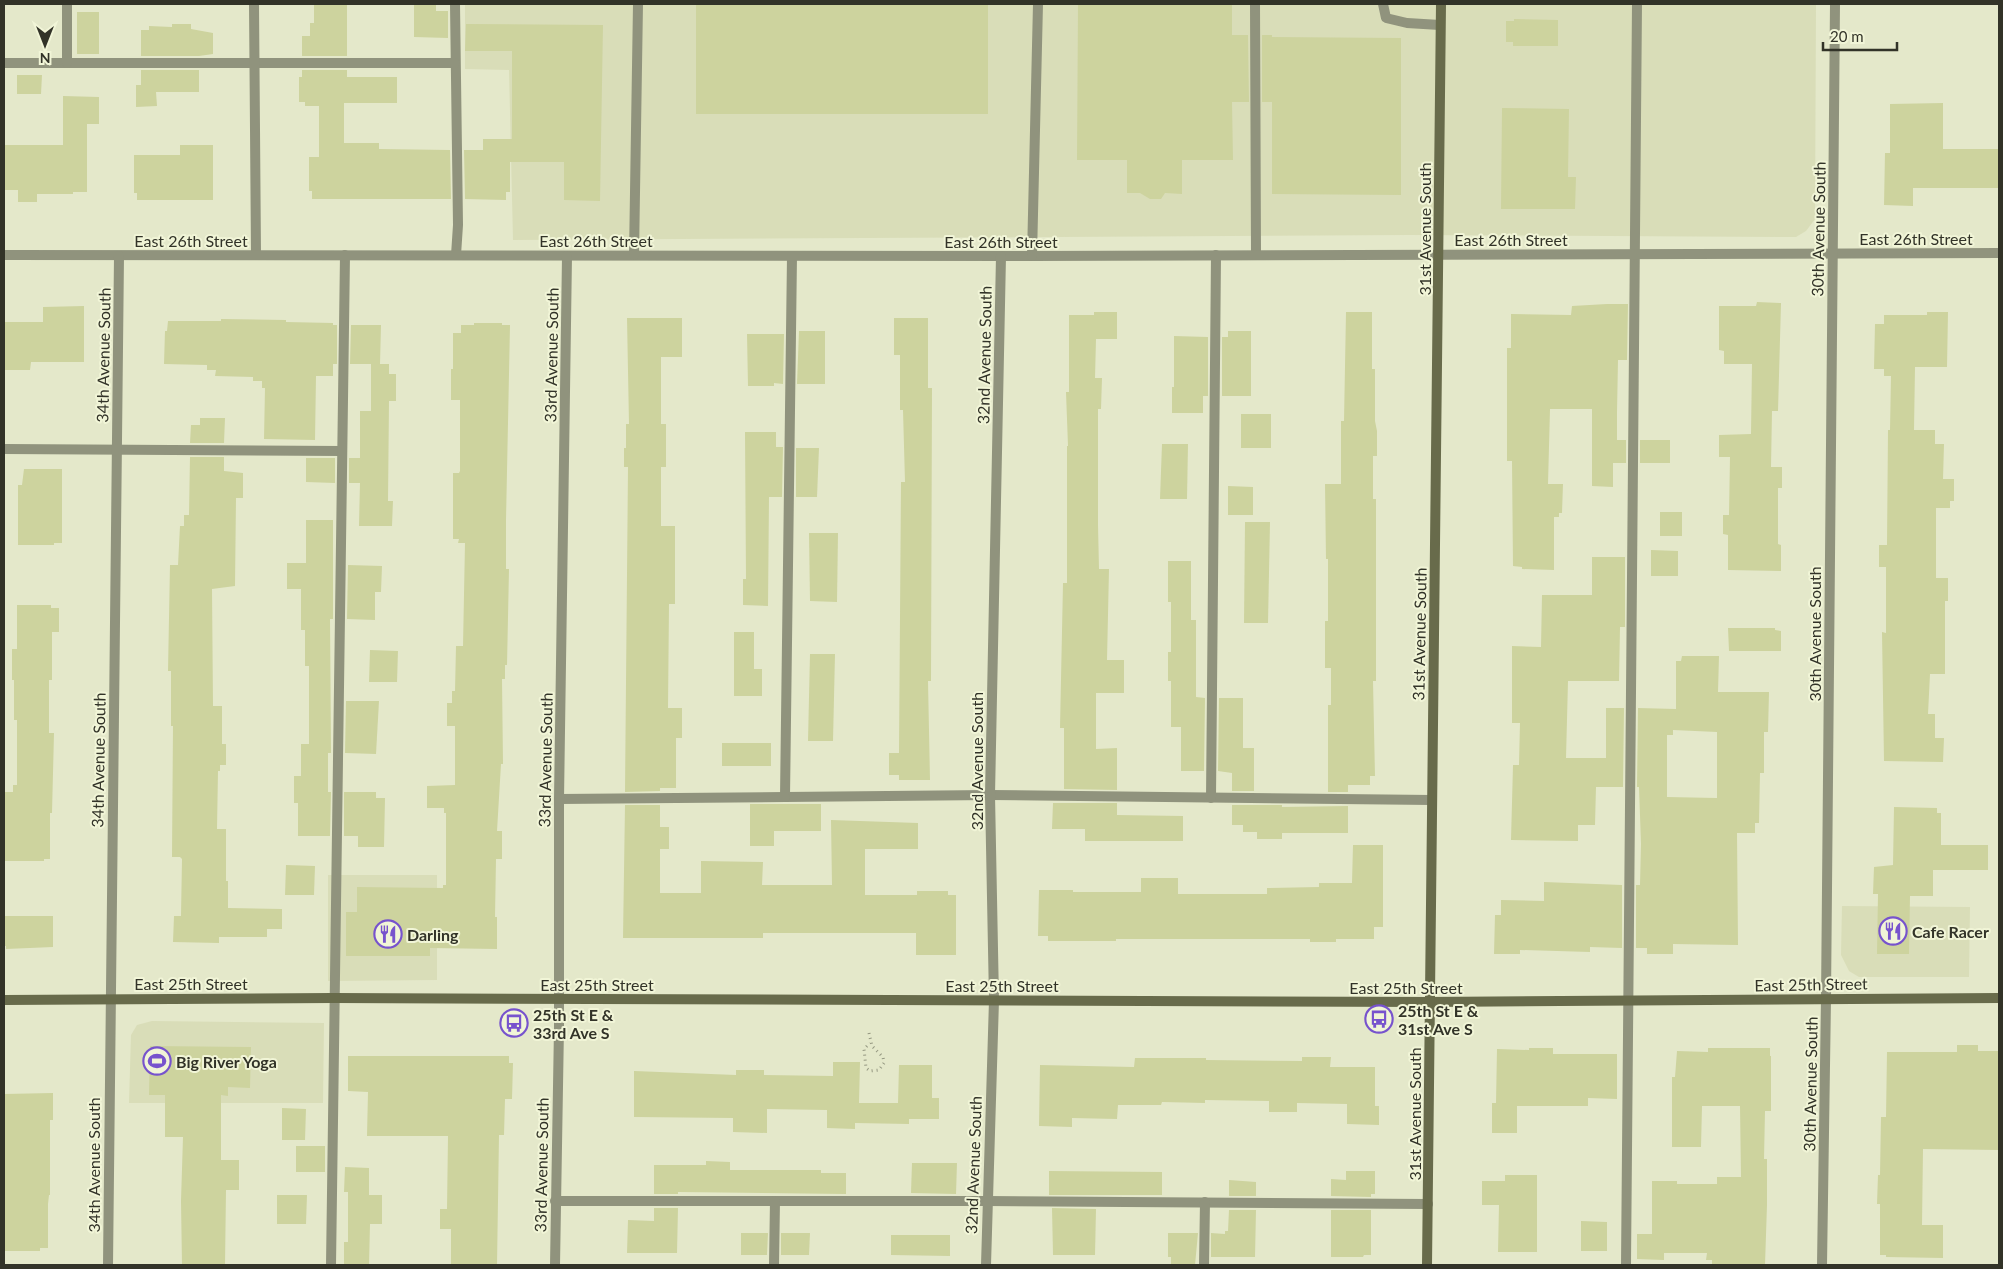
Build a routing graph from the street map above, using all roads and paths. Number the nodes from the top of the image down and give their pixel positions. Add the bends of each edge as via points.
1 (67, 4) edge
2 (254, 4) edge
3 (455, 4) edge
4 (638, 4) edge
5 (1038, 4) edge
6 (1255, 4) edge
7 (1383, 4) edge
8 (1441, 4) edge
9 (1637, 4) edge
10 (1835, 4) edge
11 (1440, 25) junction
12 (4, 63) edge
13 (67, 63) junction
14 (455, 63) junction
15 (254, 64) junction
16 (1999, 253) edge
17 (1635, 254) junction
18 (1833, 254) junction
19 (4, 255) edge
20 (256, 255) junction
21 (345, 255) junction
22 (456, 255) junction
23 (634, 255) junction
24 (1216, 255) junction
25 (1256, 255) junction
26 (1438, 255) junction
27 (119, 256) junction
28 (567, 256) junction
29 (792, 256) junction
30 (1001, 256) junction
31 (1032, 256) junction
32 (4, 449) edge
33 (117, 449) junction
34 (342, 451) junction
35 (990, 795) junction
36 (785, 797) junction
37 (1212, 798) junction
38 (559, 800) junction
39 (1432, 800) junction
40 (110, 998) junction
41 (334, 998) junction
42 (1999, 998) edge
43 (560, 999) junction
44 (1826, 999) junction
45 (4, 1000) edge
46 (994, 1000) junction
47 (1629, 1001) junction
48 (1430, 1002) junction
49 (870, 1033) dead end
50 (870, 1043) junction
51 (555, 1201) junction
52 (775, 1201) junction
53 (986, 1201) junction
54 (1205, 1202) junction
55 (1428, 1204) junction
56 (108, 1265) edge
57 (331, 1265) edge
58 (555, 1265) edge
59 (774, 1265) edge
60 (986, 1265) edge
61 (1204, 1265) edge
62 (1427, 1265) edge
63 (1626, 1265) edge
64 (1822, 1265) edge

1 - 13 street
2 - 15 street
3 - 14 street
4 - 23 street
5 - 31 street
6 - 25 street
7 - 11 street via 1386,18 1407,24
8 - 11 street, 31st Avenue South
9 - 17 street
10 - 18 street, 30th Avenue South
11 - 26 street, 31st Avenue South
12 - 13 street
13 - 15 street
14 - 15 street
14 - 22 street
15 - 20 street
16 - 18 street, East 26th Street
17 - 18 street, East 26th Street
17 - 26 street, East 26th Street
17 - 47 street
18 - 44 street, 30th Avenue South
19 - 27 street, East 26th Street
20 - 21 street, East 26th Street
20 - 27 street, East 26th Street
21 - 22 street, East 26th Street
21 - 34 street
22 - 28 street, East 26th Street
23 - 28 street, East 26th Street
23 - 29 street, East 26th Street
24 - 25 street, East 26th Street
24 - 31 street, East 26th Street
24 - 37 street
25 - 26 street, East 26th Street
26 - 39 street, 31st Avenue South
27 - 33 street, 34th Avenue South
28 - 38 street, 33rd Avenue South
29 - 30 street, East 26th Street
29 - 36 street
30 - 31 street, East 26th Street
30 - 35 street, 32nd Avenue South
32 - 33 street
33 - 34 street
33 - 40 street, 34th Avenue South
34 - 41 street
35 - 36 street
35 - 37 street
35 - 46 street, 32nd Avenue South
36 - 38 street
37 - 39 street
38 - 43 street, 33rd Avenue South
39 - 48 street, 31st Avenue South
40 - 41 street, East 25th Street
40 - 45 street, East 25th Street
40 - 56 street, 34th Avenue South
41 - 43 street, East 25th Street
41 - 57 street
42 - 44 street, East 25th Street
43 - 46 street, East 25th Street
43 - 51 street, 33rd Avenue South
44 - 47 street, East 25th Street
44 - 64 street, 30th Avenue South
46 - 48 street, East 25th Street
46 - 53 street, 32nd Avenue South
47 - 48 street, East 25th Street
47 - 63 street
48 - 55 street, 31st Avenue South
49 - 50 path
50 - 50 path via 883,1057 884,1063 879,1070 866,1068 864,1048
51 - 52 street
51 - 58 street, 33rd Avenue South
52 - 53 street
52 - 59 street
53 - 54 street
53 - 60 street, 32nd Avenue South
54 - 55 street
54 - 61 street
55 - 62 street, 31st Avenue South

